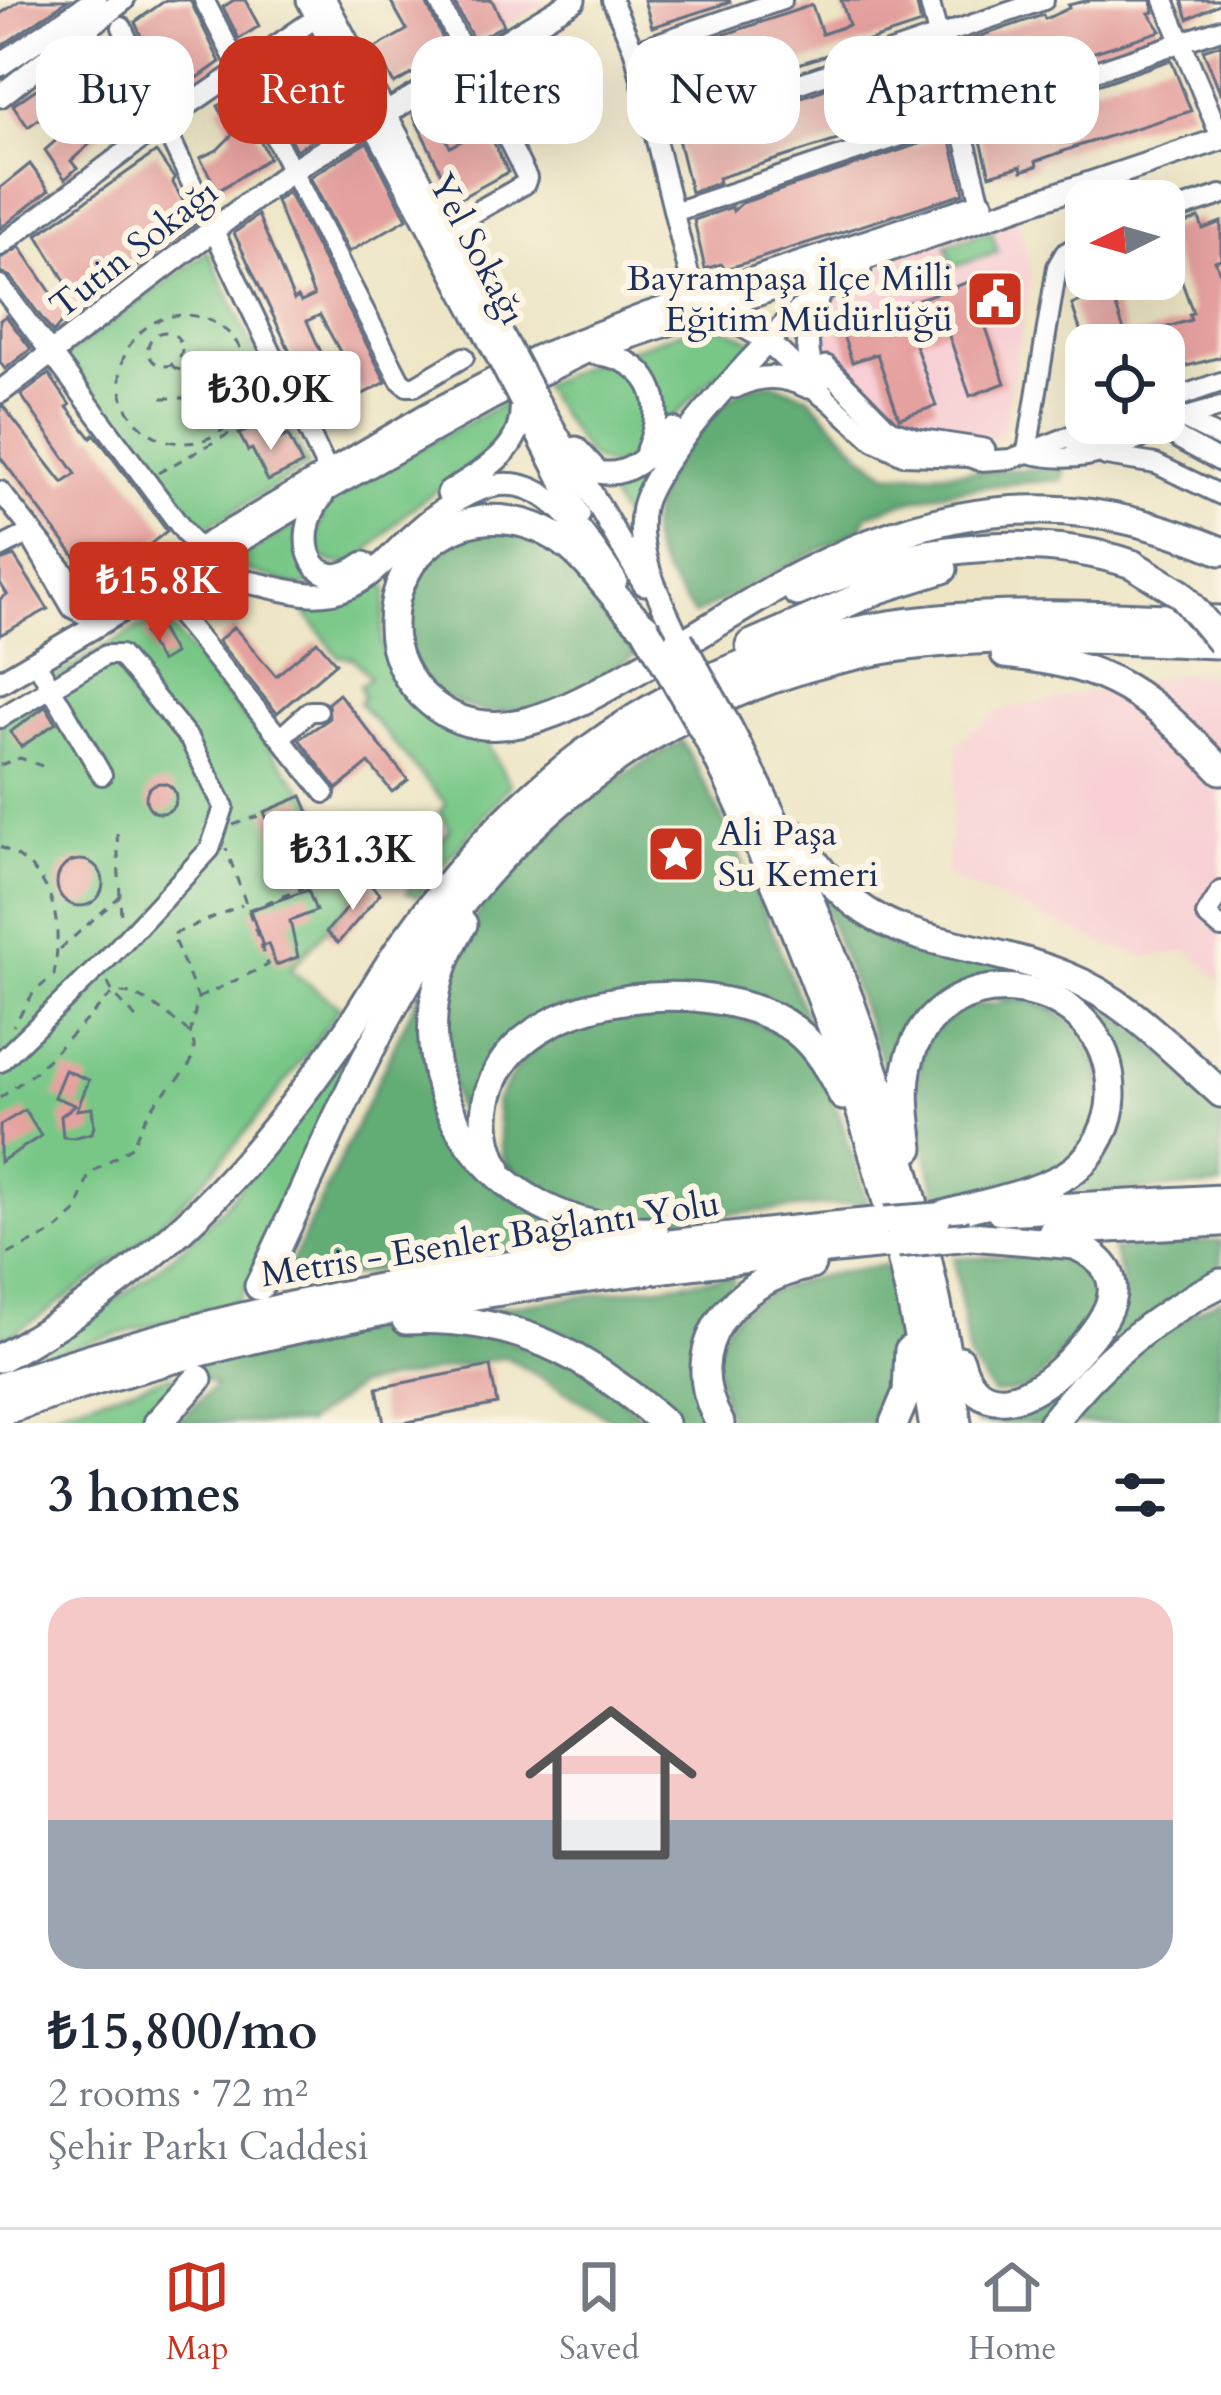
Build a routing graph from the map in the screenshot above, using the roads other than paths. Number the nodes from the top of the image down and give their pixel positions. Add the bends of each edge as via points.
1 (95, 0) edge
2 (123, 0) edge
3 (204, 0) edge
4 (308, 0) edge
5 (325, 0) edge
6 (438, 0) edge
7 (574, 0) edge
8 (612, 0) edge
9 (782, 0) edge
10 (928, 0) edge
11 (1044, 0) edge
12 (1164, 0) edge
13 (307, 24) dead end
14 (122, 28) dead end
15 (1221, 29) edge
16 (937, 35) junction
17 (125, 36) edge
18 (223, 36) edge
19 (289, 36) edge
20 (329, 36) edge
21 (341, 36) edge
22 (456, 36) edge
23 (516, 36) edge
24 (628, 36) edge
25 (678, 36) edge
26 (1181, 42) junction
27 (0, 65) edge
28 (1099, 69) edge
29 (800, 82) edge
30 (0, 96) edge
31 (1219, 130) edge
32 (387, 133) edge
33 (387, 136) edge
34 (135, 144) edge
35 (173, 144) edge
36 (279, 144) edge
37 (334, 144) edge
38 (510, 144) edge
39 (659, 144) edge
40 (873, 144) edge
41 (966, 144) edge
42 (292, 170) junction
43 (1221, 195) edge
44 (981, 203) junction
45 (1185, 207) edge
46 (674, 212) junction
47 (214, 228) junction
48 (447, 228) junction
49 (914, 241) junction
50 (0, 246) edge
51 (1065, 254) edge
52 (0, 285) edge
53 (819, 293) junction
54 (694, 299) junction
55 (678, 322) junction
56 (493, 332) junction
57 (769, 342) junction
58 (586, 352) junction
59 (50, 356) junction
60 (464, 357) dead end
61 (826, 367) dead end
62 (1221, 382) edge
63 (724, 384) junction
64 (0, 392) edge
65 (824, 395) junction
66 (1185, 395) edge
67 (528, 399) junction
68 (1217, 412) edge
69 (1185, 419) edge
70 (1185, 426) edge
71 (1065, 438) edge
72 (1221, 438) edge
73 (1185, 442) edge
74 (1097, 444) edge
75 (1127, 444) edge
76 (1151, 444) edge
77 (1027, 452) junction
78 (976, 453) junction
79 (1065, 456) junction
80 (1101, 456) junction
81 (642, 460) junction
82 (1221, 462) edge
83 (1156, 464) junction
84 (328, 480) junction
85 (0, 491) edge
86 (1221, 495) edge
87 (30, 533) junction
88 (0, 548) edge
89 (1046, 548) junction
90 (197, 550) junction
91 (1221, 551) edge
92 (601, 558) junction
93 (158, 589) junction
94 (1221, 620) edge
95 (91, 621) junction
96 (645, 627) junction
97 (690, 638) junction
98 (1221, 643) edge
99 (57, 648) junction
100 (822, 664) junction
101 (0, 666) edge
102 (74, 675) junction
103 (47, 680) junction
104 (0, 682) edge
105 (656, 704) junction
106 (318, 711) dead end
107 (0, 718) edge
108 (718, 732) junction
109 (280, 739) junction
110 (1221, 770) edge
111 (103, 775) dead end
112 (325, 793) dead end
113 (540, 819) junction
114 (1221, 891) edge
115 (1221, 928) edge
116 (0, 1062) edge
117 (1221, 1093) edge
118 (879, 1169) junction
119 (509, 1188) junction
120 (1221, 1199) edge
121 (927, 1219) junction
122 (1221, 1222) edge
123 (787, 1230) junction
124 (971, 1236) junction
125 (904, 1251) junction
126 (1221, 1283) edge
127 (259, 1286) dead end
128 (306, 1325) junction
129 (0, 1358) edge
130 (198, 1379) dead end
131 (0, 1387) edge
132 (0, 1412) edge
133 (158, 1423) edge
134 (664, 1423) edge
135 (720, 1423) edge
136 (894, 1423) edge
137 (933, 1423) edge
138 (957, 1423) edge
139 (1052, 1423) edge

1 - 27 main road
2 - 30 main road
3 - 18 street
4 - 20 main road, Yel Sokağı
5 - 21 main road, Yel Sokağı
6 - 22 street
7 - 23 main road, Tutin Sokağı
8 - 24 street
9 - 25 street
10 - 16 street
11 - 16 street
12 - 26 street
13 - 19 street
14 - 17 street
15 - 26 street
16 - 29 street
26 - 28 street
26 - 31 street
31 - 44 main road
31 - 49 main road
32 - 48 main road, Yel Sokağı
33 - 56 main road, Yel Sokağı
34 - 50 street
35 - 47 street
36 - 42 street
37 - 42 main road, Tutin Sokağı
38 - 48 street via 525,184
39 - 46 street
40 - 46 street
41 - 44 street
42 - 47 main road, Tutin Sokağı
42 - 60 street via 400,380 415,386
43 - 45 street
44 - 54 main road
46 - 54 street
47 - 59 main road, Tutin Sokağı
47 - 84 street
48 - 56 main road, Yel Sokağı
49 - 53 main road
49 - 55 main road
51 - 77 street
52 - 59 street
53 - 57 main road
53 - 65 main road via 806,352
54 - 84 main road via 524,363
55 - 57 main road via 720,318
55 - 58 main road
56 - 67 main road, Yel Sokağı, bridge
57 - 63 main road
57 - 65 main road
58 - 81 main road via 621,358 647,378 656,412
58 - 84 main road
59 - 64 main road, Tutin Sokağı
59 - 90 street
61 - 78 main road via 889,430
62 - 66 street
63 - 65 main road via 781,377
63 - 81 main road
63 - 97 main road via 668,454 643,507 643,548
65 - 78 street via 890,451
67 - 81 main road via 598,472 623,473
67 - 84 main road via 504,456 340,575 319,569 304,540
67 - 92 main road
67 - 97 main road
68 - 69 street
70 - 72 street
71 - 77 street
73 - 82 street
74 - 79 street
75 - 80 street
76 - 83 street
77 - 78 street
77 - 79 street
79 - 80 street
80 - 83 street
83 - 86 street
84 - 90 main road
84 - 93 main road
85 - 87 street
87 - 88 street
87 - 95 street via 86,599
89 - 97 highway via 894,563 811,586
89 - 98 highway, bridge via 1132,564 1181,594
89 - 105 highway via 879,589 741,649
90 - 95 main road
91 - 97 highway via 1077,509 954,518 830,560
92 - 93 main road via 554,500 506,484 437,514 350,587 296,594 223,580
92 - 96 main road
93 - 95 main road
93 - 109 street
94 - 105 highway via 1021,616 895,624 800,644
95 - 99 main road
95 - 101 main road
96 - 97 highway via 564,542 505,519 470,522 428,545 400,581 393,641 424,698 482,724 563,711
96 - 108 highway, bridge
97 - 108 highway, bridge
98 - 100 highway via 976,640
99 - 102 street
99 - 104 main road
100 - 110 highway via 994,652 1089,668 1142,695
100 - 113 highway via 674,723
102 - 103 street
102 - 116 street via 106,655 120,656 190,740 223,816 210,849
103 - 107 street
103 - 111 street
105 - 129 highway via 544,782 451,879 277,1126 201,1214 74,1316
106 - 109 street
108 - 117 highway via 762,774 814,864 866,913 1105,994
108 - 118 highway via 817,983
108 - 121 highway via 773,818
109 - 112 street
113 - 119 highway via 455,938 434,1010 449,1106
113 - 127 highway via 462,901 416,968
114 - 115 street via 1206,915
118 - 119 highway via 832,1075 793,1029 736,1004 654,998 560,1017 512,1049 484,1108 490,1154
118 - 125 highway
119 - 123 highway via 604,1228
120 - 121 highway
121 - 121 highway via 905,1095 922,1033 942,1011 985,991 1028,989 1061,1001 1106,1056 1106,1127 1085,1160 1060,1179
121 - 125 highway, bridge
121 - 125 highway
122 - 124 highway
123 - 125 highway
123 - 131 highway, Metris - Esenler Bağlantı Yolu via 362,1291 198,1328
124 - 125 highway, bridge
124 - 125 highway via 1075,1245 1110,1277 1106,1319 1040,1390 1004,1406 973,1393 943,1300
125 - 128 highway, Metris - Esenler Bağlantı Yolu via 559,1281
125 - 135 highway via 782,1272 739,1296 708,1352 708,1393
125 - 136 highway via 910,1370
125 - 137 highway
125 - 138 highway via 943,1332
126 - 139 highway via 1107,1358
128 - 132 highway, Metris - Esenler Bağlantı Yolu
128 - 134 highway via 446,1318 501,1326 582,1360
130 - 133 highway

